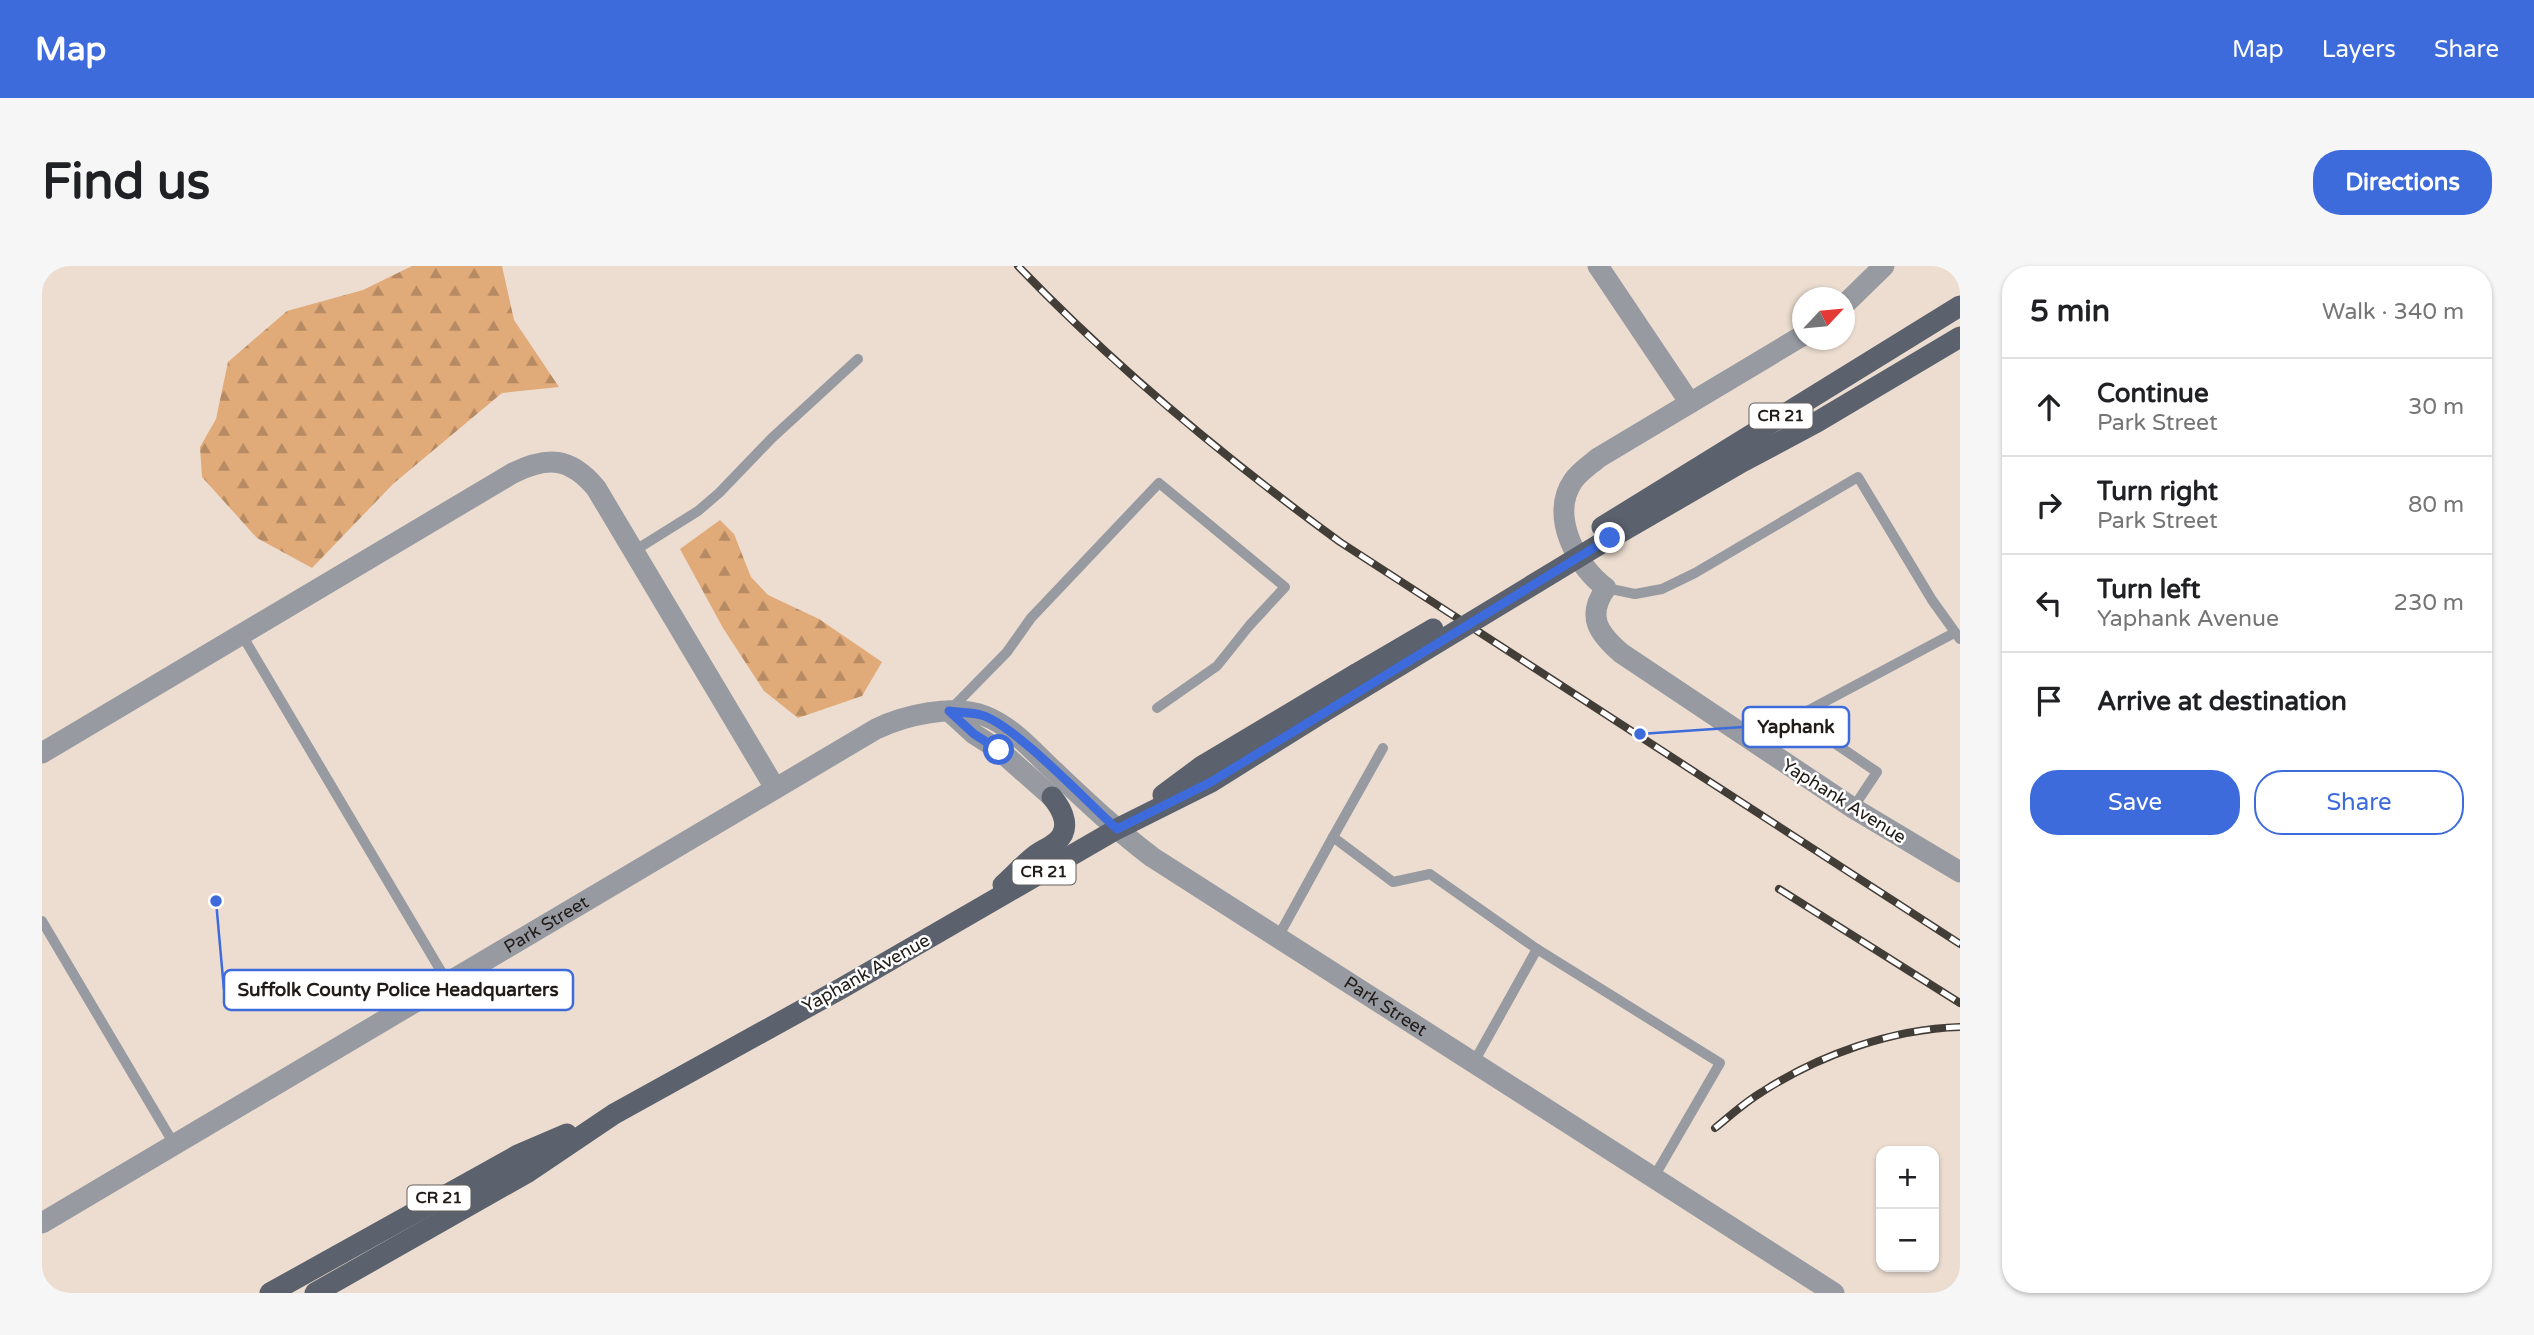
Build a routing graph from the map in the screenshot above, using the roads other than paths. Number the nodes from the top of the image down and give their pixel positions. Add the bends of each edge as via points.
1 (1598, 266) edge
2 (1884, 266) edge
3 (1855, 294) edge
4 (1960, 306) edge
5 (1960, 337) edge
6 (1792, 342) edge
7 (858, 359) dead end
8 (1690, 403) junction
9 (1606, 533) junction
10 (634, 551) junction
11 (1606, 589) junction
12 (242, 635) junction
13 (1957, 636) edge
14 (1157, 708) dead end
15 (949, 711) junction
16 (1796, 717) junction
17 (1383, 748) dead end
18 (1761, 749) junction
19 (42, 753) edge
20 (775, 788) junction
21 (1052, 797) joint
22 (1853, 808) junction
23 (1117, 829) junction
24 (1333, 837) junction
25 (1960, 872) edge
26 (971, 915) junction
27 (42, 921) edge
28 (1278, 937) junction
29 (1537, 949) junction
30 (448, 983) junction
31 (1474, 1062) junction
32 (614, 1114) junction
33 (174, 1144) junction
34 (1654, 1177) junction
35 (42, 1223) edge
36 (270, 1293) edge
37 (315, 1293) edge
38 (1834, 1293) edge

1 - 8 street
2 - 3 street
4 - 9 main road, Yaphank Avenue / CR 21
5 - 9 main road, Yaphank Avenue / CR 21 via 1817,422
6 - 8 street
7 - 10 lane via 698,511
8 - 11 street via 1598,458 1573,481 1566,495 1569,538 1589,575
9 - 23 main road, Yaphank Avenue / CR 21, bridge via 1319,706 1211,782
10 - 12 street via 579,470 559,462 536,463
10 - 20 street
11 - 13 lane via 1635,594 1662,589 1858,477
11 - 18 street, Yaphank Avenue via 1595,607 1595,617 1612,646
12 - 19 street
12 - 30 lane
13 - 16 lane
14 - 15 lane via 1217,666 1285,587 1159,483
15 - 20 street, Park Street via 914,714 888,723
15 - 21 street
15 - 23 street, Park Street via 983,715 1000,724
16 - 18 lane
16 - 22 lane via 1877,772
17 - 24 lane
18 - 22 street, Yaphank Avenue
20 - 30 street, Park Street
21 - 26 main road via 1065,820 1062,836
22 - 25 street, Yaphank Avenue
23 - 26 main road, Yaphank Avenue / CR 21
23 - 28 street, Park Street via 1152,857
24 - 28 lane
24 - 29 lane via 1393,882 1430,874
26 - 32 main road, Yaphank Avenue / CR 21
27 - 33 lane
28 - 31 street, Park Street
29 - 31 lane
29 - 34 lane via 1720,1063
30 - 33 street, Park Street
31 - 34 street, Park Street
32 - 36 main road, Yaphank Avenue / CR 21 via 518,1155
32 - 37 main road, Yaphank Avenue / CR 21 via 528,1172
33 - 35 street, Park Street
34 - 38 street, Park Street

